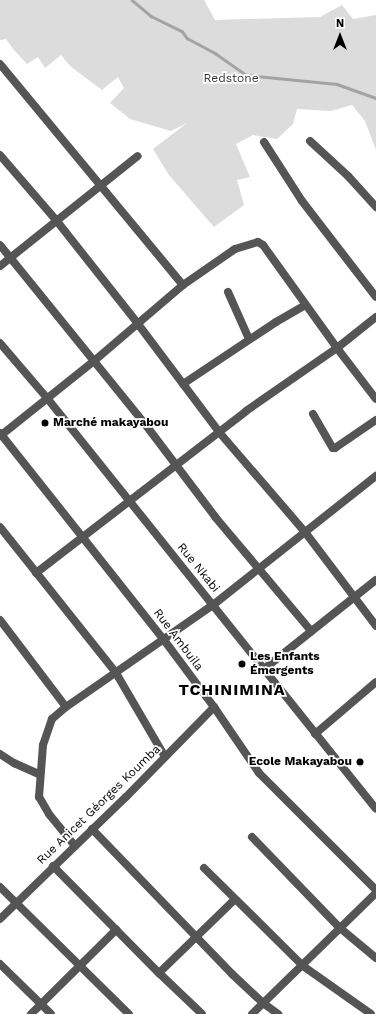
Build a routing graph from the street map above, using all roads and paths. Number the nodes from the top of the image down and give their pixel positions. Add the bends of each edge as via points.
1 (0, 64) edge
2 (310, 141) dead end
3 (264, 142) dead end
4 (0, 155) edge
5 (138, 156) dead end
6 (100, 185) junction
7 (376, 207) edge
8 (56, 220) junction
9 (0, 245) edge
10 (10, 258) junction
11 (0, 266) edge
12 (183, 286) junction
13 (228, 292) dead end
14 (376, 297) edge
15 (306, 306) junction
16 (376, 317) edge
17 (138, 324) junction
18 (249, 339) junction
19 (0, 343) edge
20 (337, 348) junction
21 (94, 361) junction
22 (183, 384) junction
23 (48, 398) junction
24 (376, 399) edge
25 (313, 414) dead end
26 (376, 420) edge
27 (218, 432) junction
28 (0, 434) edge
29 (176, 465) junction
30 (376, 476) edge
31 (129, 502) junction
32 (0, 527) edge
33 (306, 532) junction
34 (82, 538) junction
35 (259, 569) junction
36 (36, 573) junction
37 (376, 580) edge
38 (354, 598) junction
39 (213, 605) junction
40 (0, 620) edge
41 (376, 626) edge
42 (311, 631) junction
43 (164, 640) junction
44 (264, 669) junction
45 (116, 673) junction
46 (376, 682) edge
47 (66, 707) junction
48 (214, 707) junction
49 (315, 734) junction
50 (0, 754) edge
51 (165, 757) junction
52 (39, 774) junction
53 (376, 810) edge
54 (92, 829) junction
55 (252, 837) dead end
56 (75, 846) junction
57 (53, 866) junction
58 (204, 868) dead end
59 (0, 887) edge
60 (376, 890) edge
61 (376, 893) edge
62 (234, 900) junction
63 (15, 902) junction
64 (0, 919) edge
65 (340, 928) junction
66 (116, 930) junction
67 (196, 938) junction
68 (376, 958) edge
69 (0, 964) edge
70 (82, 966) junction
71 (302, 966) junction
72 (159, 973) junction
73 (263, 1003) junction
74 (40, 1005) junction
75 (31, 1014) edge
76 (51, 1014) edge
77 (129, 1014) edge
78 (202, 1014) edge
79 (252, 1014) edge
80 (278, 1014) edge
81 (371, 1014) edge

1 - 6 street
2 - 7 street via 348,176
3 - 14 street via 302,201
4 - 8 street
5 - 6 street
6 - 8 street
6 - 12 street
8 - 10 street
8 - 17 street
9 - 10 street
10 - 11 street
10 - 21 street
12 - 15 street via 235,249 258,242 263,245
12 - 17 street
13 - 18 street
15 - 18 street
15 - 20 street
16 - 20 street
17 - 21 street
17 - 22 street
18 - 22 street
19 - 23 street, Rue Nkabi
20 - 24 street
20 - 27 street
21 - 23 street
21 - 29 street
22 - 27 street
23 - 28 street
23 - 31 street, Rue Nkabi
25 - 26 street via 333,448
27 - 29 street
27 - 33 street
28 - 34 street, Rue Ambuila
29 - 31 street
29 - 35 street
30 - 33 street
31 - 34 street
31 - 39 street, Rue Nkabi
32 - 36 street
33 - 35 street
33 - 38 street
34 - 36 street
34 - 43 street, Rue Ambuila
35 - 39 street
35 - 42 street
36 - 45 street
37 - 38 street
38 - 41 street
38 - 42 street
39 - 43 street
39 - 44 street, Rue Nkabi
40 - 47 street
42 - 44 street
43 - 45 street
43 - 48 street, Rue Ambuila
44 - 49 street, Rue Nkabi
45 - 47 street
45 - 51 street
46 - 49 street
47 - 52 street via 52,719 43,745
48 - 51 street, Rue Anicet Géorges Koumba
48 - 60 street, Rue Ambuila via 259,773
49 - 53 street, Rue Nkabi
50 - 52 street
51 - 54 street, Rue Anicet Géorges Koumba
52 - 56 street via 39,797 42,804
54 - 56 street, Rue Anicet Géorges Koumba
54 - 67 street
55 - 65 street
56 - 57 street, Rue Anicet Géorges Koumba
57 - 63 street, Rue Anicet Géorges Koumba
57 - 66 street
58 - 62 street
59 - 63 street
61 - 65 street
62 - 67 street
62 - 71 street
63 - 64 street, Rue Anicet Géorges Koumba
63 - 70 street
65 - 68 street
65 - 71 street
66 - 70 street
66 - 72 street
67 - 72 street
67 - 73 street
69 - 74 street
70 - 74 street
70 - 77 street
71 - 73 street
71 - 81 street
72 - 78 street
73 - 79 street
73 - 80 street
74 - 75 street
74 - 76 street

